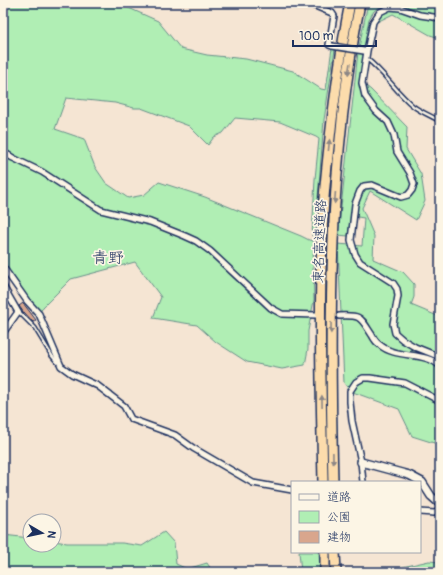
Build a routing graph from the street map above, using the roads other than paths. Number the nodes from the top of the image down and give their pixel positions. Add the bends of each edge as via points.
1 (308, 3) edge
2 (350, 3) edge
3 (360, 3) edge
4 (436, 3) edge
5 (440, 5) edge
6 (440, 18) edge
7 (366, 51) junction
8 (367, 60) junction
9 (440, 121) edge
10 (3, 152) edge
11 (3, 267) edge
12 (3, 286) edge
13 (18, 312) junction
14 (316, 315) dead end
15 (338, 316) dead end
16 (3, 333) edge
17 (440, 357) edge
18 (61, 366) junction
19 (440, 366) edge
20 (440, 401) edge
21 (361, 462) junction
22 (323, 481) edge
23 (333, 481) edge
24 (363, 481) edge
25 (420, 481) edge
26 (421, 481) edge
27 (291, 490) edge
28 (440, 504) edge
29 (440, 511) edge
30 (421, 512) edge
31 (324, 553) edge
32 (335, 553) edge
33 (325, 572) edge
34 (336, 572) edge

1 - 7 street, bridge via 334,16 329,45
22 -> 2 highway, 東名高速道路 via 321,345 324,197 336,85
3 -> 23 highway, 東名高速道路 via 346,86 335,197 331,345
4 - 5 lane
6 - 7 street via 390,7 380,12 373,22
7 - 8 street
8 - 9 lane via 413,106
8 - 17 street via 362,83 365,96 388,122 394,136 396,152 414,184 408,195 401,197 372,185 364,186 356,204 352,246 360,262 393,283 397,289 393,324 395,333 415,347
10 - 14 street via 42,172 101,210 150,222 196,242 210,251 271,308 282,314
11 - 18 street via 26,301 39,314
12 - 13 street
13 - 16 street
13 - 18 lane via 35,328
15 - 19 street via 353,315 360,318 379,345 389,350 431,359
18 - 27 street via 98,386 124,406 131,419 175,435 192,448 253,483
20 - 21 street via 405,383 370,378 356,382 350,391 350,402
21 - 24 street
21 - 25 street via 410,475
26 - 28 street
29 - 30 street
31 - 33 highway
32 - 34 highway

